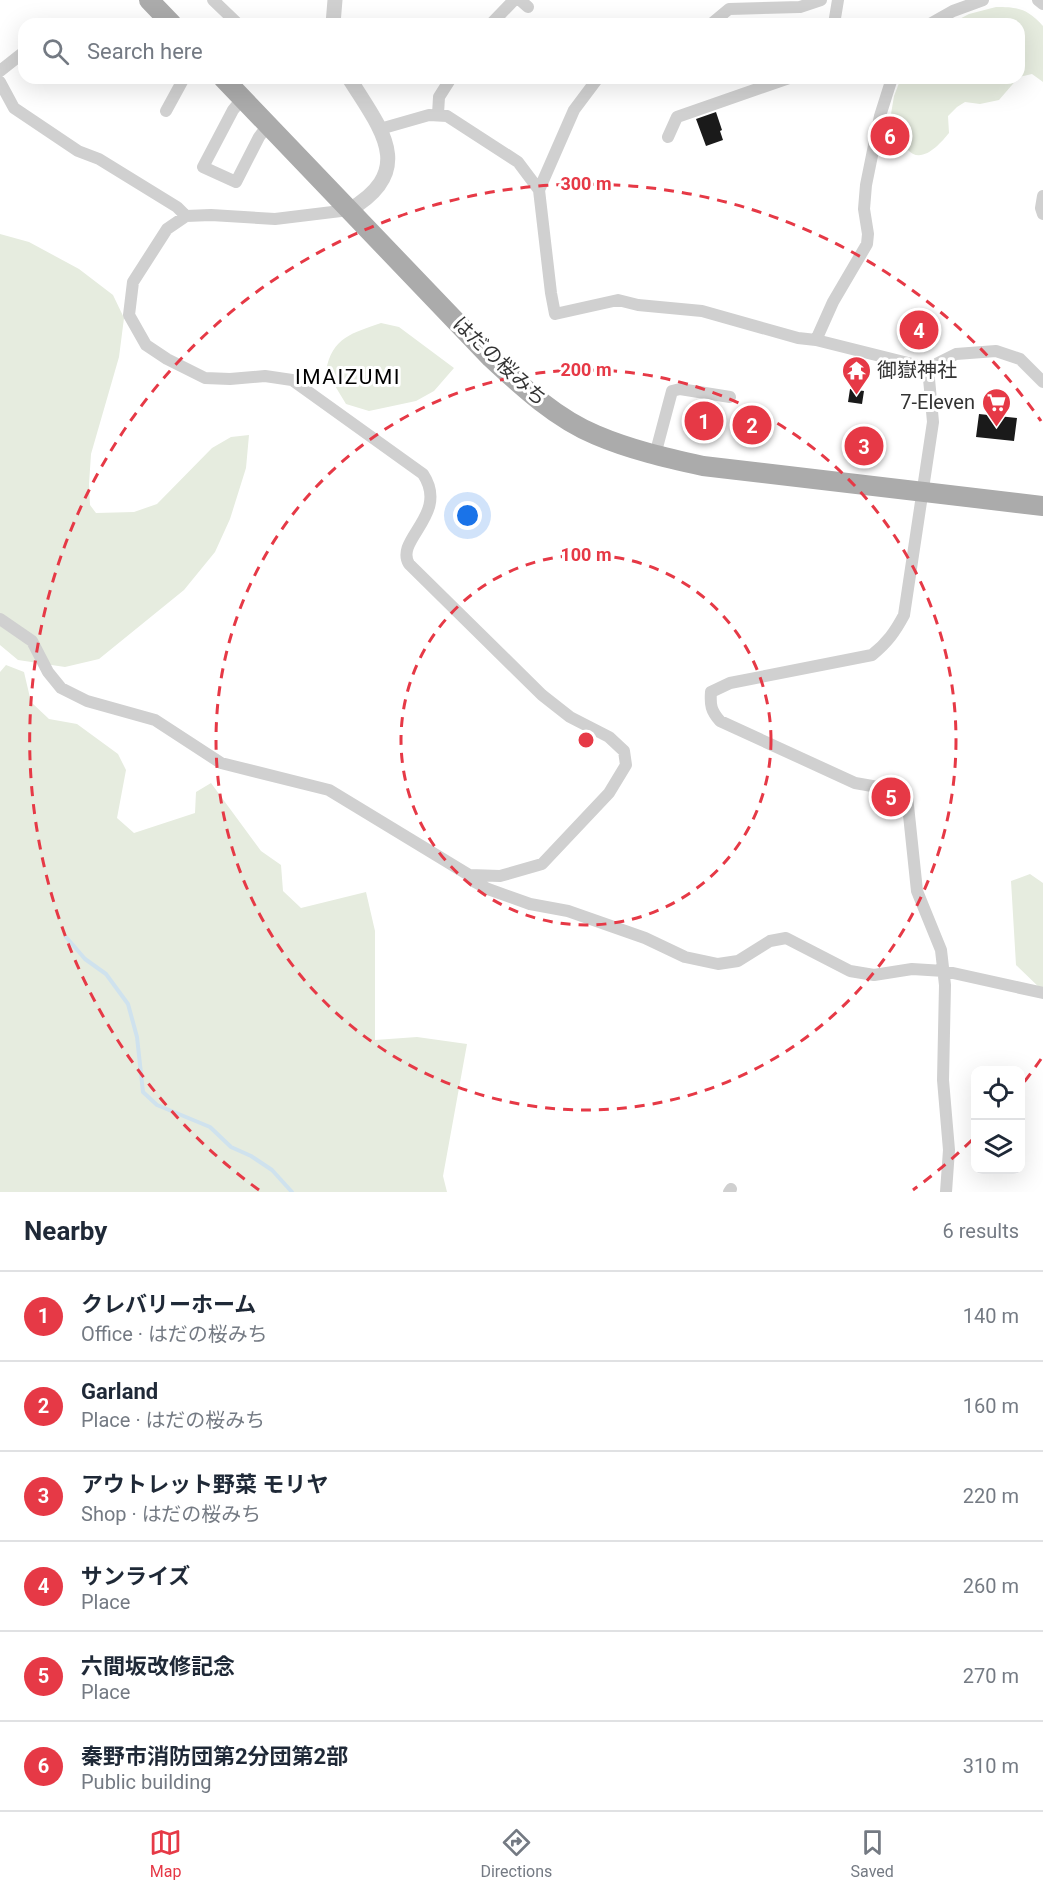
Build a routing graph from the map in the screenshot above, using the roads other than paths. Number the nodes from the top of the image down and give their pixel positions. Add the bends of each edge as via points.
1 (149, 0) edge
2 (213, 0) edge
3 (335, 0) edge
4 (514, 0) edge
5 (821, 0) edge
6 (838, 0) edge
7 (983, 0) edge
8 (1038, 0) edge
9 (1043, 4) edge
10 (166, 18) edge
11 (232, 18) edge
12 (334, 18) edge
13 (497, 18) edge
14 (718, 18) edge
15 (835, 18) edge
16 (941, 18) edge
17 (18, 57) edge
18 (0, 71) edge
19 (0, 82) edge
20 (181, 84) edge
21 (229, 84) edge
22 (353, 84) edge
23 (447, 84) edge
24 (594, 84) edge
25 (772, 84) edge
26 (890, 84) edge
27 (243, 99) junction
28 (166, 111) dead end
29 (438, 114) junction
30 (268, 125) junction
31 (380, 129) junction
32 (668, 137) dead end
33 (539, 190) junction
34 (1043, 196) edge
35 (349, 210) junction
36 (1043, 214) edge
37 (186, 216) junction
38 (816, 340) junction
39 (928, 368) junction
40 (1043, 382) edge
41 (730, 397) dead end
42 (655, 455) junction
43 (922, 492) junction
44 (1043, 506) edge
45 (0, 619) edge
46 (469, 875) junction
47 (944, 971) junction
48 (1043, 993) edge
49 (946, 1192) edge

1 - 10 main road
2 - 11 street
3 - 12 street
4 - 13 street
5 - 14 street via 800,7 729,9
6 - 15 street
7 - 16 street
8 - 9 street
17 - 18 street
19 - 37 street via 14,108
20 - 28 street
21 - 27 main road, はだの桜みち
22 - 31 street
23 - 29 street via 439,97
24 - 33 street via 574,110
25 - 32 street via 677,117
26 - 38 street via 866,185 867,244
27 - 30 main road, はだの桜みち
27 - 30 street via 233,110 203,167 236,182
29 - 31 street
29 - 33 street via 467,127 518,162
30 - 35 main road, はだの桜みち
31 - 35 street via 387,144 385,178 373,193
33 - 38 street via 555,314 618,300 702,311
34 - 36 street
35 - 37 street via 275,219
35 - 42 main road, はだの桜みち via 523,387 594,435
37 - 46 street via 167,229 133,282 129,315 146,345 205,378 265,376 292,380 423,474 430,485 429,512 406,549 409,564 542,695 570,717 609,737 624,751 626,765 609,793 542,864 500,876
38 - 39 street
39 - 40 street via 956,354 996,351 1020,360
39 - 43 street via 933,422
41 - 42 street via 672,391
42 - 43 main road, はだの桜みち via 703,466
43 - 44 main road, はだの桜みち
43 - 47 street via 904,615 885,645 872,655 730,683 711,692 710,704 720,721 855,783 907,796 917,891 941,950
45 - 46 street via 32,641 48,672 62,688 87,701 155,720 220,763 329,790
46 - 47 street via 488,890 530,904 568,910 685,957 718,964 738,961 770,941 786,938 850,971 874,975 912,969
47 - 48 street
47 - 49 street via 944,1080 949,1150

